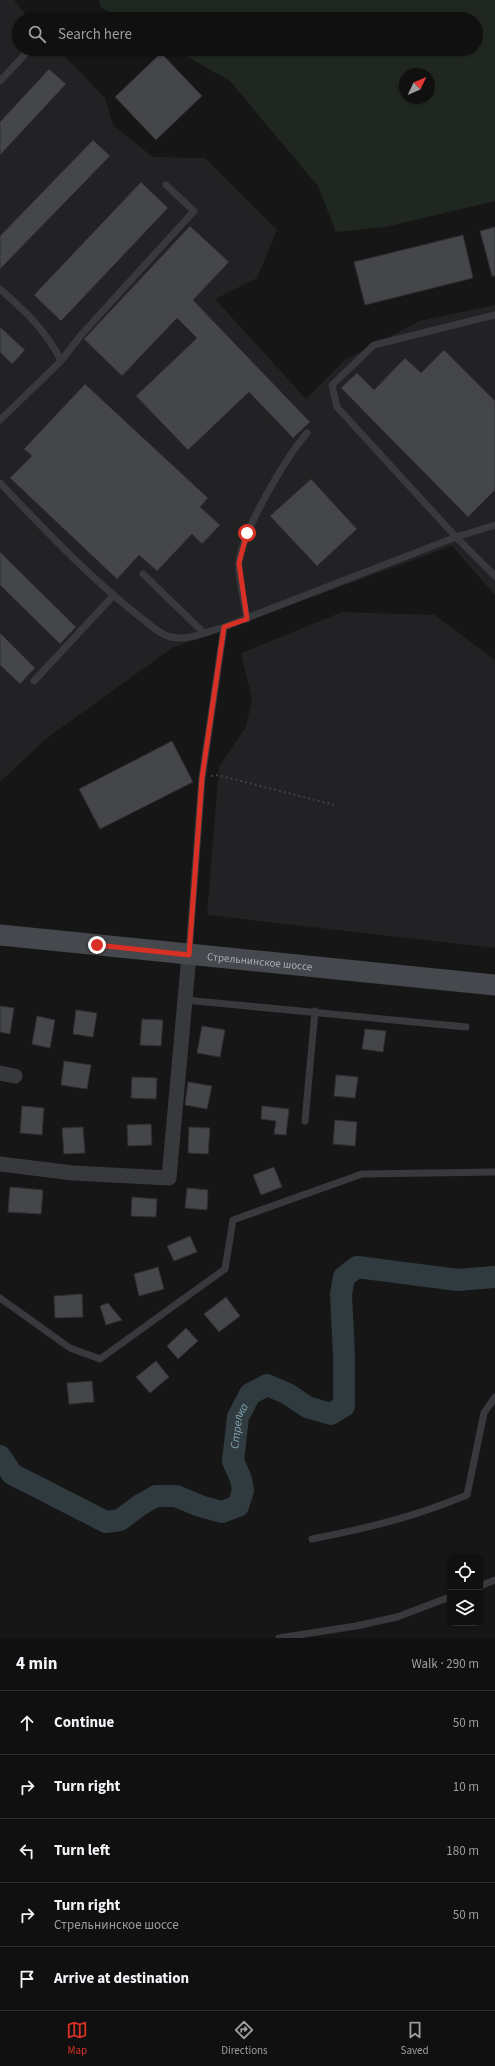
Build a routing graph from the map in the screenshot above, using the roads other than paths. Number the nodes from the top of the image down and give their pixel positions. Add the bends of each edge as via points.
1 (23, 56) edge
2 (0, 81) edge
3 (166, 185) dead end
4 (0, 289) edge
5 (495, 316) edge
6 (61, 361) junction
7 (0, 420) edge
8 (308, 434) dead end
9 (0, 484) edge
10 (495, 525) edge
11 (456, 537) junction
12 (143, 574) dead end
13 (495, 576) edge
14 (113, 596) junction
15 (247, 619) junction
16 (224, 627) junction
17 (204, 633) junction
18 (34, 681) dead end
19 (0, 935) edge
20 (189, 955) junction
21 (495, 985) edge
22 (185, 1000) junction
23 (315, 1011) junction
24 (466, 1027) dead end
25 (0, 1073) edge
26 (15, 1076) dead end
27 (305, 1121) dead end
28 (0, 1164) edge
29 (495, 1172) edge
30 (0, 1298) edge
31 (495, 1398) edge
32 (312, 1539) dead end
33 (495, 1580) edge
34 (483, 1585) edge
35 (447, 1598) edge
36 (279, 1638) edge

1 - 2 lane
3 - 6 lane via 194,211 81,335
4 - 6 lane via 32,318 54,347
5 - 11 lane via 374,345 332,385 337,406
6 - 7 lane
8 - 15 lane via 295,448 247,533 239,563
9 - 14 lane
10 - 11 lane
11 - 13 lane
11 - 15 lane
12 - 17 lane
14 - 17 lane via 169,637 184,639
14 - 18 lane
15 - 16 lane
16 - 17 lane
16 - 20 lane via 202,778
19 - 20 main road, Стрельнинское шоссе
20 - 21 main road, Стрельнинское шоссе
20 - 22 street
22 - 23 lane
22 - 28 street via 169,1178 73,1173
23 - 24 lane
23 - 27 lane
25 - 26 street
29 - 30 lane via 362,1174 233,1220 226,1269 100,1359 70,1348
31 - 32 lane via 484,1413 467,1495 423,1513 368,1528
33 - 34 lane
35 - 36 lane via 396,1617

